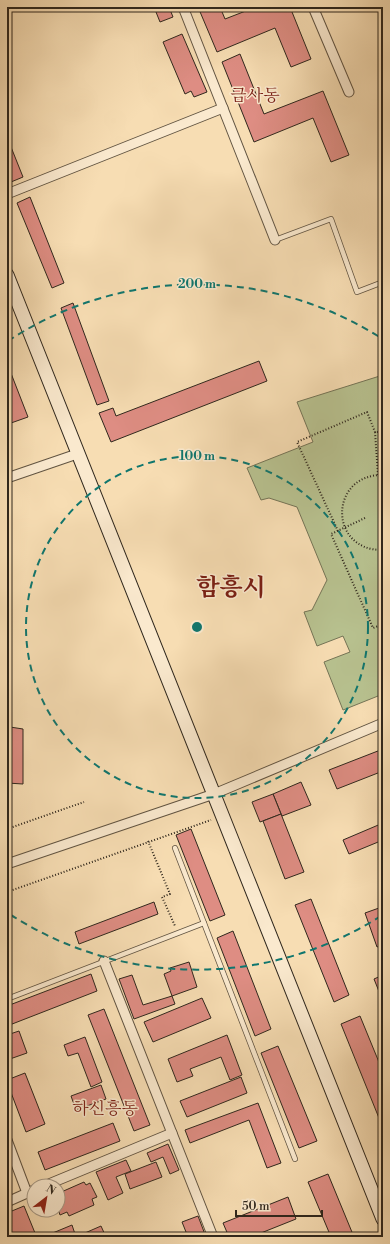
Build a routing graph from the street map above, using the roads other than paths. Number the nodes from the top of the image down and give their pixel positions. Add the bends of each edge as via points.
1 (183, 7) edge
2 (313, 7) edge
3 (349, 92) dead end
4 (223, 108) junction
5 (7, 194) edge
6 (275, 240) joint
7 (7, 275) edge
8 (383, 282) edge
9 (77, 454) junction
10 (7, 478) edge
11 (383, 723) edge
12 (214, 794) junction
13 (175, 848) dead end
14 (7, 864) edge
15 (204, 923) junction
16 (104, 961) junction
17 (7, 998) edge
18 (172, 1133) junction
19 (7, 1140) edge
20 (295, 1159) dead end
21 (63, 1178) edge
22 (26, 1181) edge
23 (26, 1194) edge
24 (7, 1202) edge
25 (383, 1219) edge
26 (213, 1237) edge

1 - 4 street
2 - 3 street
4 - 5 street
4 - 6 street
6 - 8 lane via 331,219 357,292
7 - 9 street
9 - 10 street
9 - 12 street
11 - 12 street
12 - 14 street
12 - 25 street
13 - 15 lane
15 - 16 lane
15 - 20 lane
16 - 17 lane
16 - 18 street
18 - 21 street
18 - 26 street
19 - 22 street
23 - 24 street

